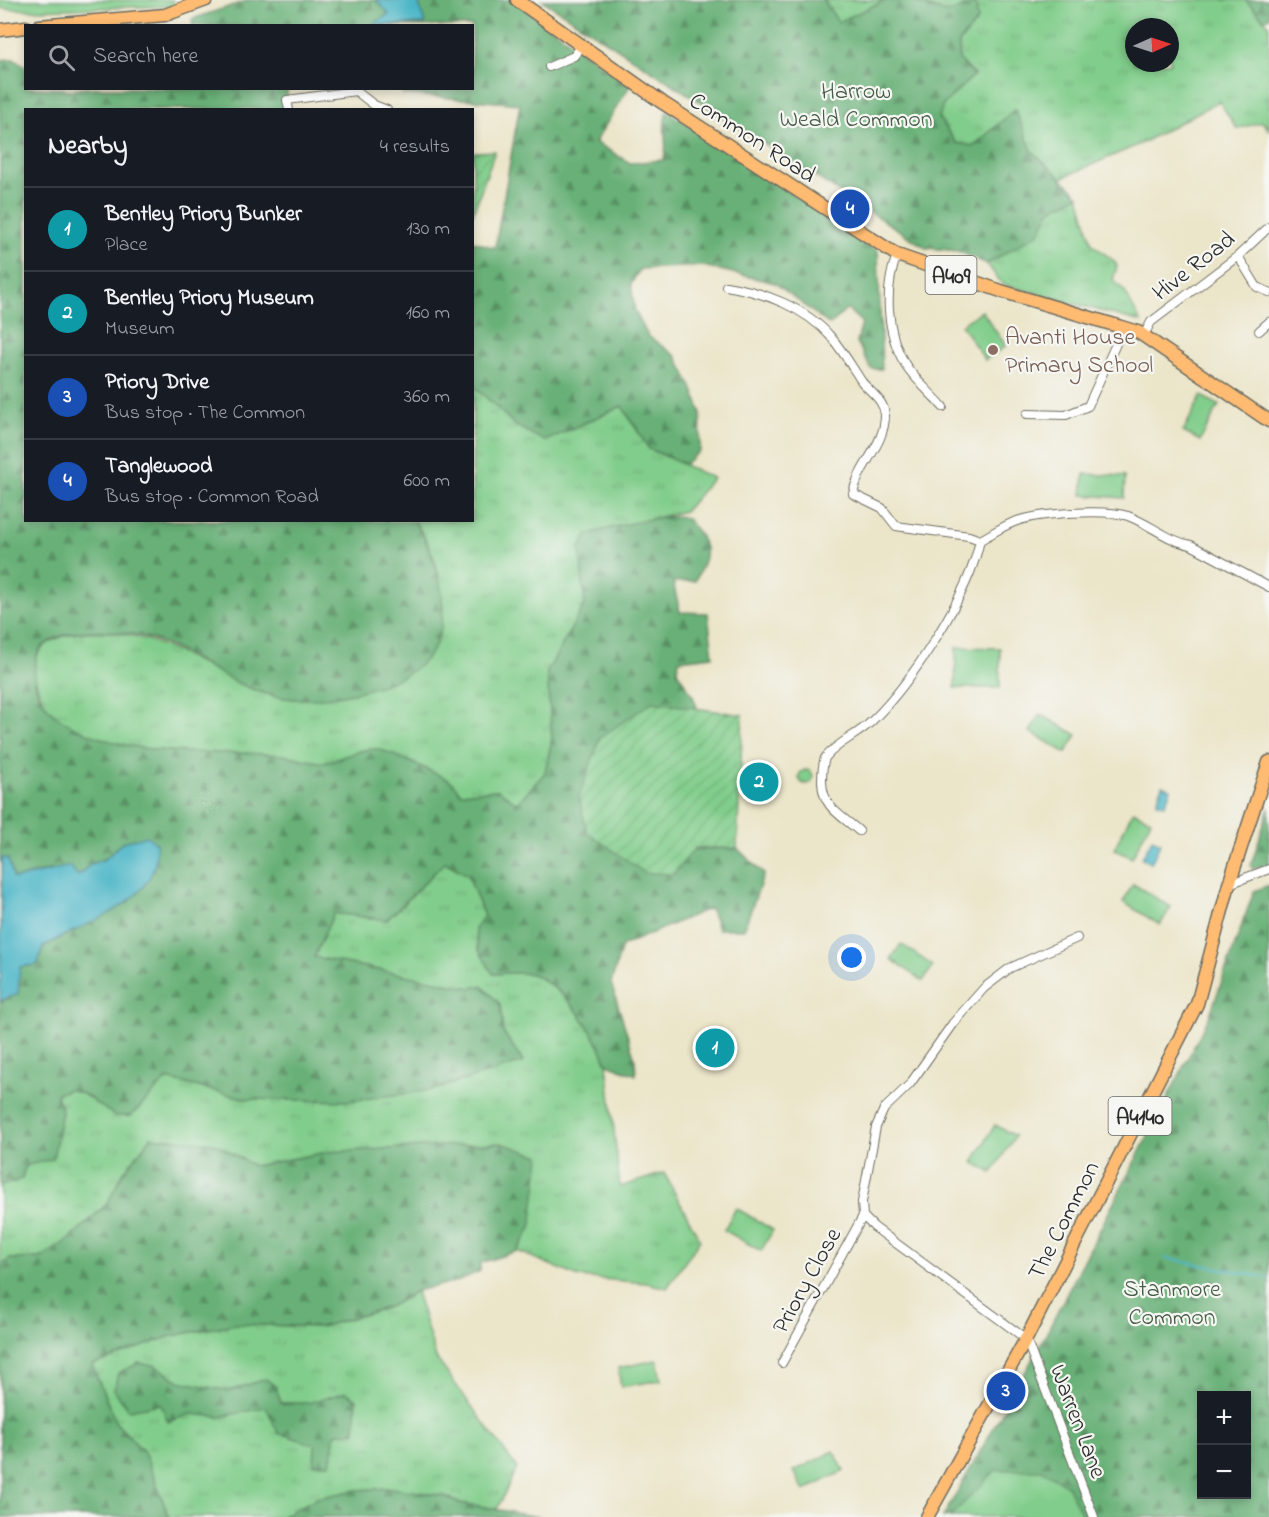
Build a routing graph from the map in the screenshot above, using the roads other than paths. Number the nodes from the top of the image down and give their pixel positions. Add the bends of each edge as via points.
1 (206, 0) edge
2 (517, 0) edge
3 (62, 24) edge
4 (24, 27) edge
5 (0, 30) edge
6 (582, 45) junction
7 (549, 67) dead end
8 (289, 108) edge
9 (382, 108) edge
10 (1269, 227) edge
11 (897, 255) junction
12 (1238, 256) junction
13 (726, 286) dead end
14 (1269, 291) edge
15 (1269, 322) edge
16 (1124, 326) junction
17 (1259, 331) dead end
18 (1144, 335) junction
19 (943, 407) dead end
20 (1027, 414) dead end
21 (1269, 421) edge
22 (980, 540) junction
23 (1269, 587) edge
24 (1269, 762) edge
25 (859, 831) dead end
26 (1269, 869) edge
27 (1229, 884) junction
28 (1077, 938) dead end
29 (863, 1216) junction
30 (1026, 1339) junction
31 (782, 1363) dead end
32 (927, 1517) edge
33 (1094, 1517) edge

1 - 3 main road via 165,15
2 - 6 main road, Common Road / A409
4 - 5 main road
6 - 7 street via 570,58
6 - 11 main road, Common Road / A409 via 663,103
8 - 9 street via 287,100 356,91
10 - 12 street, Hive Road
11 - 16 main road, Common Road / A409 via 1001,291
11 - 19 street via 888,313 895,341 905,364
12 - 14 street via 1257,286
12 - 18 street, Hive Road via 1151,321
13 - 22 street via 771,296 818,326 882,404 885,415 881,439 853,494 882,508 896,526
15 - 17 street
16 - 18 main road, Common Road / A409
16 - 20 street via 1088,406 1066,415
18 - 21 main road, Common Road / A409
22 - 23 street via 1029,518 1079,513 1122,515 1178,543 1191,545
22 - 25 street via 967,579 911,674 873,720 825,758 826,804
24 - 27 main road, The Common / A4140
26 - 27 street
27 - 30 main road, The Common / A4140 via 1197,1004
28 - 29 street via 1010,968 984,988 953,1023 910,1084 884,1109 876,1126
29 - 30 street
29 - 31 street, Priory Close
30 - 32 main road, The Common / A4140
30 - 33 street, Warren Lane

